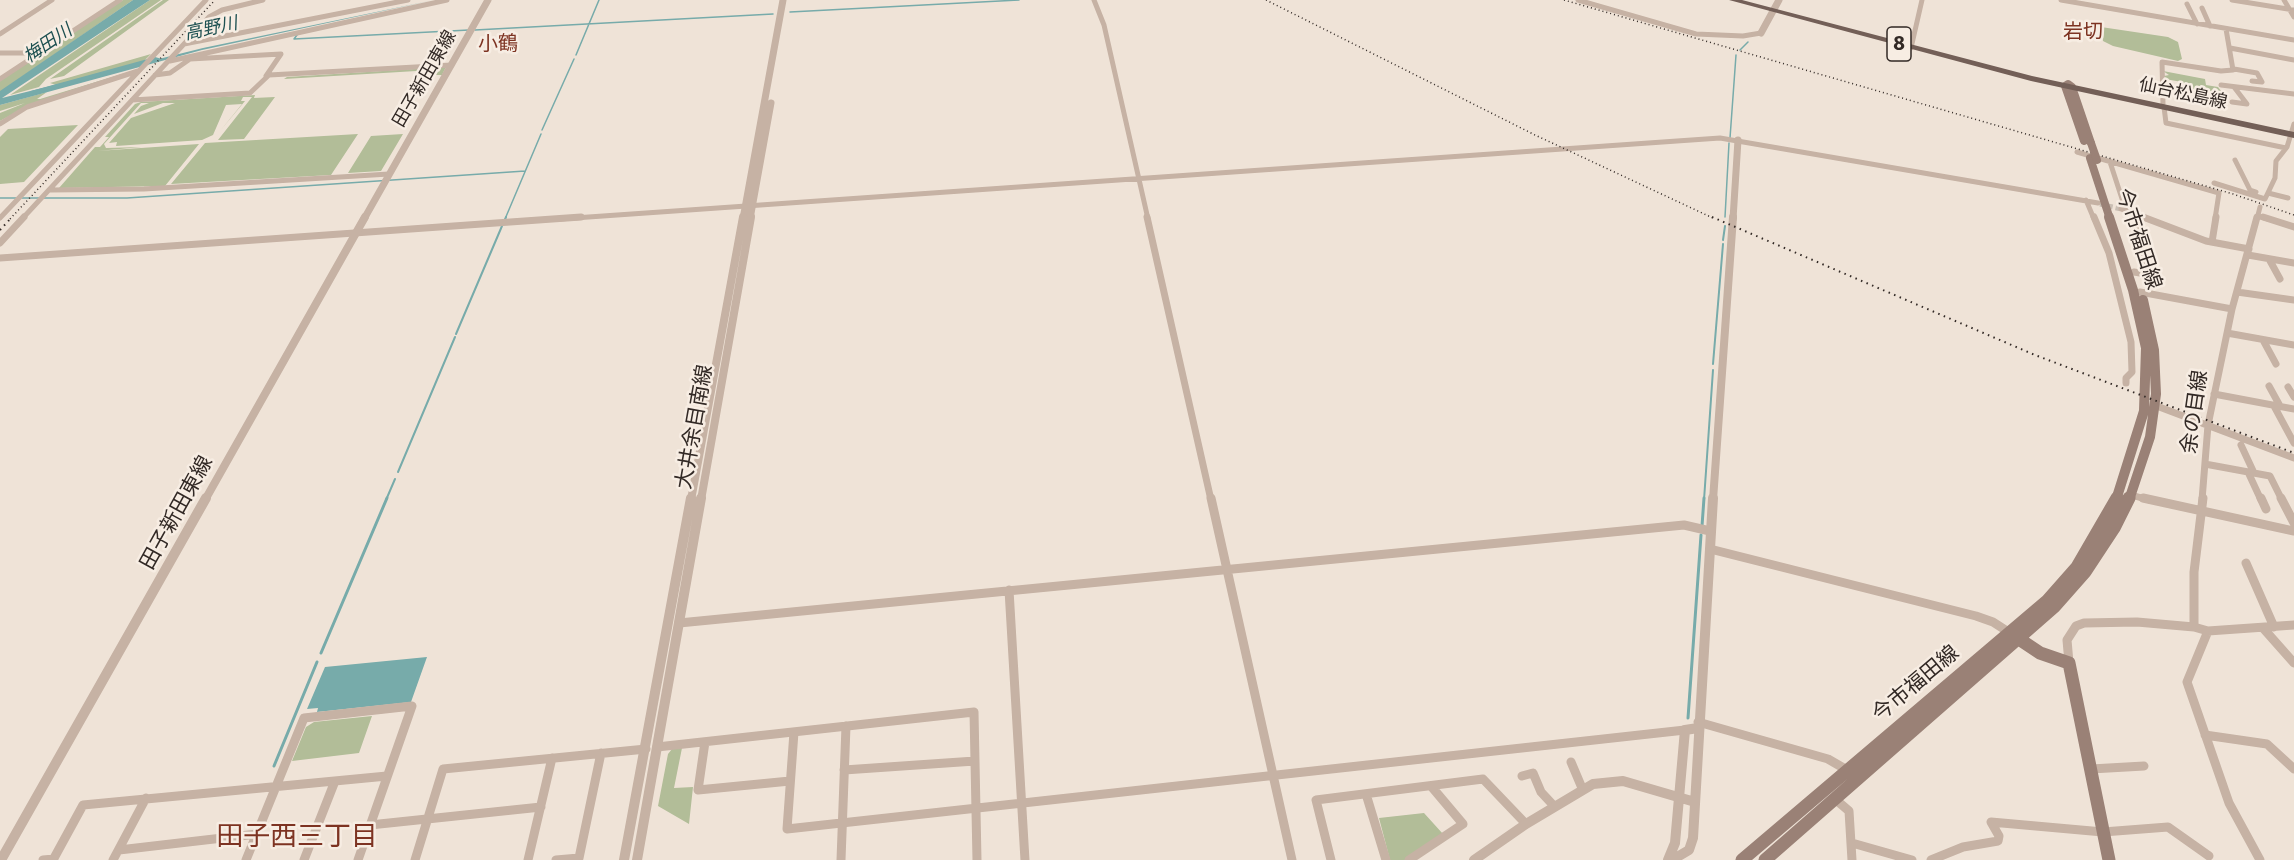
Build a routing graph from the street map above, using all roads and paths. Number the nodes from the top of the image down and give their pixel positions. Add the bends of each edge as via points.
1 (52, 0) edge
2 (120, 0) edge
3 (206, 0) edge
4 (263, 0) edge
5 (408, 0) edge
6 (447, 0) edge
7 (488, 0) edge
8 (783, 0) edge
9 (789, 0) edge
10 (1094, 0) edge
11 (1578, 0) edge
12 (1733, 0) edge
13 (1742, 0) edge
14 (1779, 0) edge
15 (1922, 0) edge
16 (2061, 0) edge
17 (2232, 0) edge
18 (2284, 0) edge
19 (2187, 4) dead end
20 (2202, 8) dead end
21 (1776, 10) junction
22 (2292, 10) edge
23 (2294, 17) edge
24 (2197, 24) junction
25 (2210, 26) junction
26 (2226, 29) junction
27 (1761, 33) joint
28 (0, 34) edge
29 (2294, 40) edge
30 (183, 45) junction
31 (1912, 46) junction
32 (2230, 48) junction
33 (0, 53) edge
34 (39, 53) junction
35 (170, 60) junction
36 (2294, 60) edge
37 (452, 65) junction
38 (141, 68) junction
39 (2234, 69) junction
40 (2241, 70) junction
41 (155, 75) junction
42 (266, 76) junction
43 (0, 79) edge
44 (2252, 81) junction
45 (2222, 85) dead end
46 (2068, 86) junction
47 (2234, 87) junction
48 (2263, 89) junction
49 (2294, 94) edge
50 (132, 100) junction
51 (2232, 102) dead end
52 (2164, 106) junction
53 (0, 124) edge
54 (2293, 131) edge
55 (1738, 140) junction
56 (2287, 148) junction
57 (2294, 151) edge
58 (2077, 152) dead end
59 (2093, 159) junction
60 (2235, 160) dead end
61 (2110, 162) junction
62 (386, 178) junction
63 (1138, 178) junction
64 (2214, 183) dead end
65 (46, 194) junction
66 (2267, 194) junction
67 (2287, 198) dead end
68 (2086, 200) junction
69 (2098, 203) tunnel mouth
70 (749, 206) junction
71 (2260, 207) dead end
72 (3, 211) edge
73 (2137, 214) junction
74 (2258, 216) junction
75 (0, 218) edge
76 (2294, 227) edge
77 (358, 233) junction
78 (2212, 242) junction
79 (0, 243) edge
80 (2250, 254) junction
81 (0, 258) edge
82 (2269, 259) junction
83 (2291, 262) edge
84 (2294, 271) edge
85 (2134, 272) junction
86 (2280, 279) dead end
87 (2140, 292) junction
88 (2241, 292) junction
89 (2294, 300) edge
90 (2232, 309) junction
91 (2231, 334) junction
92 (2263, 340) junction
93 (2294, 345) edge
94 (2276, 364) dead end
95 (2126, 383) dead end
96 (2269, 386) dead end
97 (2288, 387) dead end
98 (2218, 395) junction
99 (2294, 397) edge
100 (2154, 405) junction
101 (2277, 406) junction
102 (2294, 409) edge
103 (2208, 425) junction
104 (2294, 443) edge
105 (2241, 445) dead end
106 (2294, 458) edge
107 (2205, 464) junction
108 (2251, 472) junction
109 (2131, 495) junction
110 (2266, 509) dead end
111 (2202, 513) junction
112 (2294, 523) edge
113 (1710, 531) junction
114 (2294, 531) edge
115 (1710, 549) junction
116 (2246, 563) dead end
117 (1226, 570) junction
118 (1009, 590) junction
119 (679, 623) junction
120 (2294, 625) edge
121 (2274, 627) junction
122 (2263, 628) junction
123 (2200, 629) junction
124 (2014, 636) junction
125 (2069, 663) junction
126 (2294, 663) edge
127 (1698, 725) junction
128 (846, 726) junction
129 (1685, 730) junction
130 (794, 732) junction
131 (2205, 735) junction
132 (705, 742) junction
133 (657, 747) junction
134 (646, 748) junction
135 (602, 753) junction
136 (552, 758) junction
137 (975, 760) junction
138 (1571, 762) dead end
139 (2144, 766) dead end
140 (2091, 769) junction
141 (2294, 769) edge
142 (844, 770) junction
143 (1847, 770) junction
144 (1272, 774) junction
145 (387, 776) junction
146 (1522, 776) dead end
147 (335, 781) junction
148 (790, 781) junction
149 (277, 785) junction
150 (1431, 786) junction
151 (1582, 788) junction
152 (1366, 794) junction
153 (1678, 796) junction
154 (146, 798) junction
155 (1835, 799) junction
156 (1022, 802) junction
157 (1695, 802) junction
158 (1554, 806) junction
159 (541, 807) junction
160 (977, 807) junction
161 (428, 819) junction
162 (841, 823) junction
163 (1526, 824) junction
164 (370, 825) junction
165 (2103, 832) junction
166 (257, 834) junction
167 (1852, 843) junction
168 (119, 850) junction
169 (2209, 856) dead end
170 (1, 860) edge
171 (50, 860) edge
172 (113, 860) edge
173 (246, 860) edge
174 (304, 860) edge
175 (358, 860) edge
176 (415, 860) edge
177 (528, 860) edge
178 (556, 860) edge
179 (624, 860) edge
180 (637, 860) edge
181 (841, 860) edge
182 (977, 860) edge
183 (1025, 860) edge
184 (1292, 860) edge
185 (1331, 860) edge
186 (1386, 860) edge
187 (1409, 860) edge
188 (1474, 860) edge
189 (1670, 860) edge
190 (1742, 860) edge
191 (1765, 860) edge
192 (1852, 860) edge
193 (1912, 860) edge
194 (1931, 860) edge
195 (2109, 860) edge
196 (2260, 860) edge

1 - 28 street
2 - 34 street
3 - 38 street
4 - 30 street via 212,14
5 - 30 street
6 - 35 street
7 - 37 street, 田子新田東線
8 - 70 street
9 - 70 street, 大井余目南線
10 - 63 street via 1104,25
11 - 27 street via 1696,34
12 - 21 main road, 8
13 - 21 main road, 8
14 - 21 street
15 - 31 street
16 - 24 street
17 - 22 street
18 - 22 street
19 - 24 street
20 - 25 street
21 - 27 street
21 - 31 main road, 8
22 - 23 street
24 - 25 street
25 - 26 street
26 - 29 street
26 - 32 street
30 - 35 street
31 - 46 main road, 8
32 - 36 street
32 - 39 street
33 - 34 street
34 - 43 street
35 - 41 street
37 - 42 street
37 - 62 street, 田子新田東線
38 - 53 street via 27,107
38 - 72 street
39 - 40 street
39 - 52 street via 2221,71 2162,62
40 - 44 street
40 - 44 street via 2257,73 2262,82
41 - 42 street via 170,73 190,59 281,54
41 - 50 street
42 - 50 street via 248,93
44 - 48 street
45 - 47 street
46 - 52 main road, 仙台松島線 / 8
46 - 59 main road, 今市福田線, bridge
47 - 48 street
47 - 51 street via 2247,104
48 - 49 street
50 - 65 street
52 - 54 main road, 仙台松島線 / 8
52 - 56 street via 2166,123
54 - 56 street
55 - 63 street via 1720,138
55 - 68 street
55 - 113 street
56 - 57 street
56 - 66 street via 2276,161 2275,178
58 - 61 street
59 - 85 main road, 今市福田線
59 - 124 main road, 今市福田線 via 2142,322 2147,383 2144,411 2120,493 2103,526 2069,576
60 - 66 street via 2250,190
61 - 73 street via 2124,210
61 - 78 street via 2219,193
62 - 65 street
62 - 77 street, 田子新田東線
63 - 70 street
63 - 117 street
64 - 66 street via 2265,199
65 - 79 street
66 - 67 street
68 - 69 street
68 - 95 street via 2109,253 2123,304 2131,342 2132,372
70 - 77 street
70 - 119 street, 大井余目南線
70 - 134 street
71 - 74 street, 余の目線
72 - 75 street
73 - 78 street
73 - 85 street via 2132,217 2146,274
74 - 76 street
74 - 80 street, 余の目線
77 - 81 street
77 - 170 street, 田子新田東線
78 - 80 street
80 - 82 street
80 - 88 street, 余の目線
82 - 83 street
82 - 86 street
83 - 84 street
85 - 87 main road, 今市福田線
87 - 90 street
87 - 100 main road, 今市福田線 via 2151,324
88 - 89 street
88 - 90 street, 余の目線
90 - 91 street, 余の目線
91 - 92 street
91 - 98 street, 余の目線
92 - 93 street
92 - 94 street
96 - 101 street
97 - 99 street
98 - 101 street
98 - 103 street, 余の目線
100 - 103 street
100 - 109 main road, 今市福田線 via 2150,437
101 - 102 street
101 - 104 street
103 - 106 street
103 - 107 street, 余の目線
105 - 108 street
107 - 108 street
107 - 111 street, 余の目線
108 - 110 street
108 - 112 street via 2270,476
109 - 111 street
109 - 124 main road, 今市福田線 via 2085,572 2055,606
111 - 114 street
111 - 123 street, 余の目線 via 2194,572
113 - 115 street
113 - 117 street via 1684,525
115 - 124 street via 1976,616
115 - 127 street
116 - 121 street
117 - 118 street
117 - 144 street
118 - 119 street
118 - 156 street
119 - 133 street, 大井余目南線
120 - 121 street
121 - 122 street
122 - 123 street
122 - 126 street
123 - 125 street via 2137,622 2084,623 2076,626 2067,640
123 - 131 street, 余の目線 via 2187,676
124 - 125 main road via 2040,653
124 - 143 main road, 今市福田線
124 - 155 main road, 今市福田線
125 - 140 main road
127 - 129 street
127 - 143 street via 1828,759
127 - 157 street
128 - 130 street
128 - 137 street via 974,712
128 - 142 street
129 - 144 street
129 - 153 street
130 - 132 street
130 - 148 street
131 - 141 street via 2267,744
131 - 196 street, 余の目線 via 2229,803
132 - 133 street
132 - 148 street via 698,790
133 - 180 street, 大井余目南線
134 - 135 street
134 - 179 street
135 - 136 street
135 - 178 street via 579,858
136 - 159 street
136 - 161 street via 443,769
137 - 142 street
137 - 160 street
138 - 151 street
139 - 140 street
140 - 165 main road
142 - 162 street
143 - 190 main road, 今市福田線
144 - 156 street
144 - 184 street
145 - 147 street
145 - 149 street via 412,706 304,718
145 - 164 street
146 - 158 street via 1533,773 1541,792
147 - 149 street
147 - 174 street
148 - 162 street via 787,829
149 - 154 street
149 - 166 street
150 - 152 street
150 - 163 street via 1483,779
150 - 187 street via 1463,824
151 - 153 street via 1623,781
151 - 158 street
152 - 185 street via 1316,800
152 - 186 street
153 - 157 street
153 - 189 street
154 - 168 street
154 - 171 street via 83,804
155 - 167 street via 1849,811
155 - 191 main road, 今市福田線
156 - 160 street
156 - 183 street
157 - 189 street via 1689,849
158 - 163 street
159 - 161 street
159 - 177 street
160 - 162 street
160 - 182 street
161 - 164 street
161 - 176 street
162 - 181 street
163 - 188 street
164 - 175 street
165 - 169 street via 2168,827
165 - 194 street via 1992,822 1998,841 1963,847
165 - 195 main road
166 - 168 street
166 - 173 street
167 - 192 street
167 - 193 street
168 - 172 street

